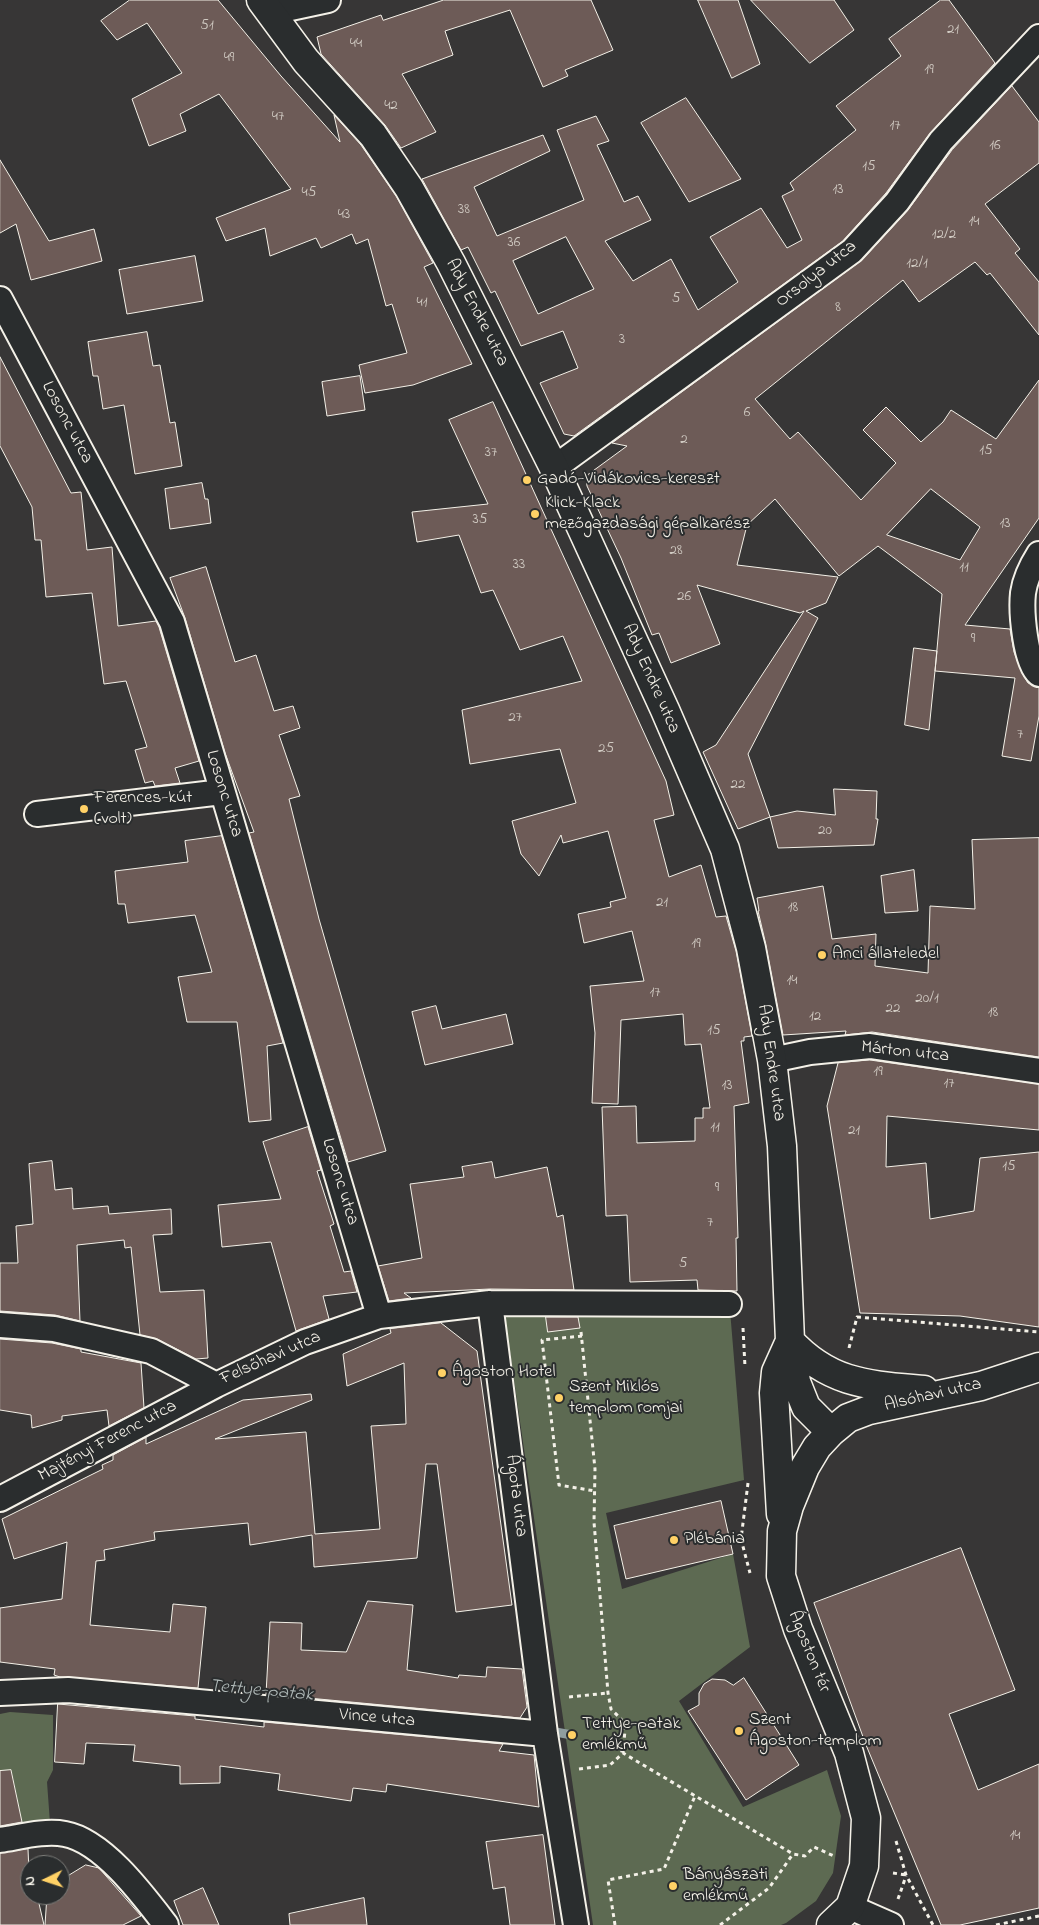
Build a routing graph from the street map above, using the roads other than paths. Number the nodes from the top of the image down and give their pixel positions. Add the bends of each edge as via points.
1 (328, 0) edge
2 (267, 6) edge
3 (1039, 37) edge
4 (0, 299) edge
5 (554, 468) junction
6 (1039, 554) edge
7 (1039, 674) edge
8 (222, 792) junction
9 (37, 814) dead end
10 (772, 1060) junction
11 (1039, 1071) edge
12 (490, 1303) junction
13 (729, 1304) dead end
14 (379, 1316) junction
15 (0, 1325) edge
16 (790, 1341) junction
17 (1039, 1367) edge
18 (216, 1385) junction
19 (948, 1392) junction
20 (831, 1432) junction
21 (0, 1499) edge
22 (782, 1531) junction
23 (0, 1693) edge
24 (545, 1734) junction
25 (0, 1840) edge
26 (841, 1916) edge
27 (166, 1925) edge
28 (576, 1925) edge
29 (891, 1925) edge

1 - 2 street
2 - 5 street, Ady Endre utca via 306,61 373,135 409,188 451,263
3 - 5 street, Orsolya utca via 941,141 897,202 852,251
4 - 8 street, Losonc utca via 172,622
5 - 10 street, Ady Endre utca via 725,848 752,948
6 - 7 street via 1023,593 1025,636 1030,661
8 - 9 street
8 - 14 street, Losonc utca
10 - 11 street, Márton utca via 810,1052 870,1046
10 - 16 street, Ady Endre utca via 782,1146
12 - 13 street
12 - 14 street, Felsőhavi utca
12 - 24 street, Ágota utca
14 - 18 street, Felsőhavi utca via 305,1342
15 - 18 street, Felsőhavi utca via 54,1329 151,1351
16 - 19 street via 807,1359 864,1385
16 - 20 street, Ady Endre utca via 799,1394 806,1407
16 - 22 street via 776,1372 774,1393
17 - 19 street, Alsóhavi utca via 981,1386
18 - 21 street, Majtényi Ferenc utca
19 - 20 street, Alsóhavi utca via 861,1413 848,1418
20 - 22 street, Ágoston tér via 805,1467 788,1506
22 - 26 street, Ágoston tér via 781,1576 787,1600 849,1753 866,1818 864,1866
23 - 24 street, Vince utca via 68,1690
24 - 28 street, Ágota utca
25 - 27 street via 64,1833 85,1841 132,1881
26 - 29 street

